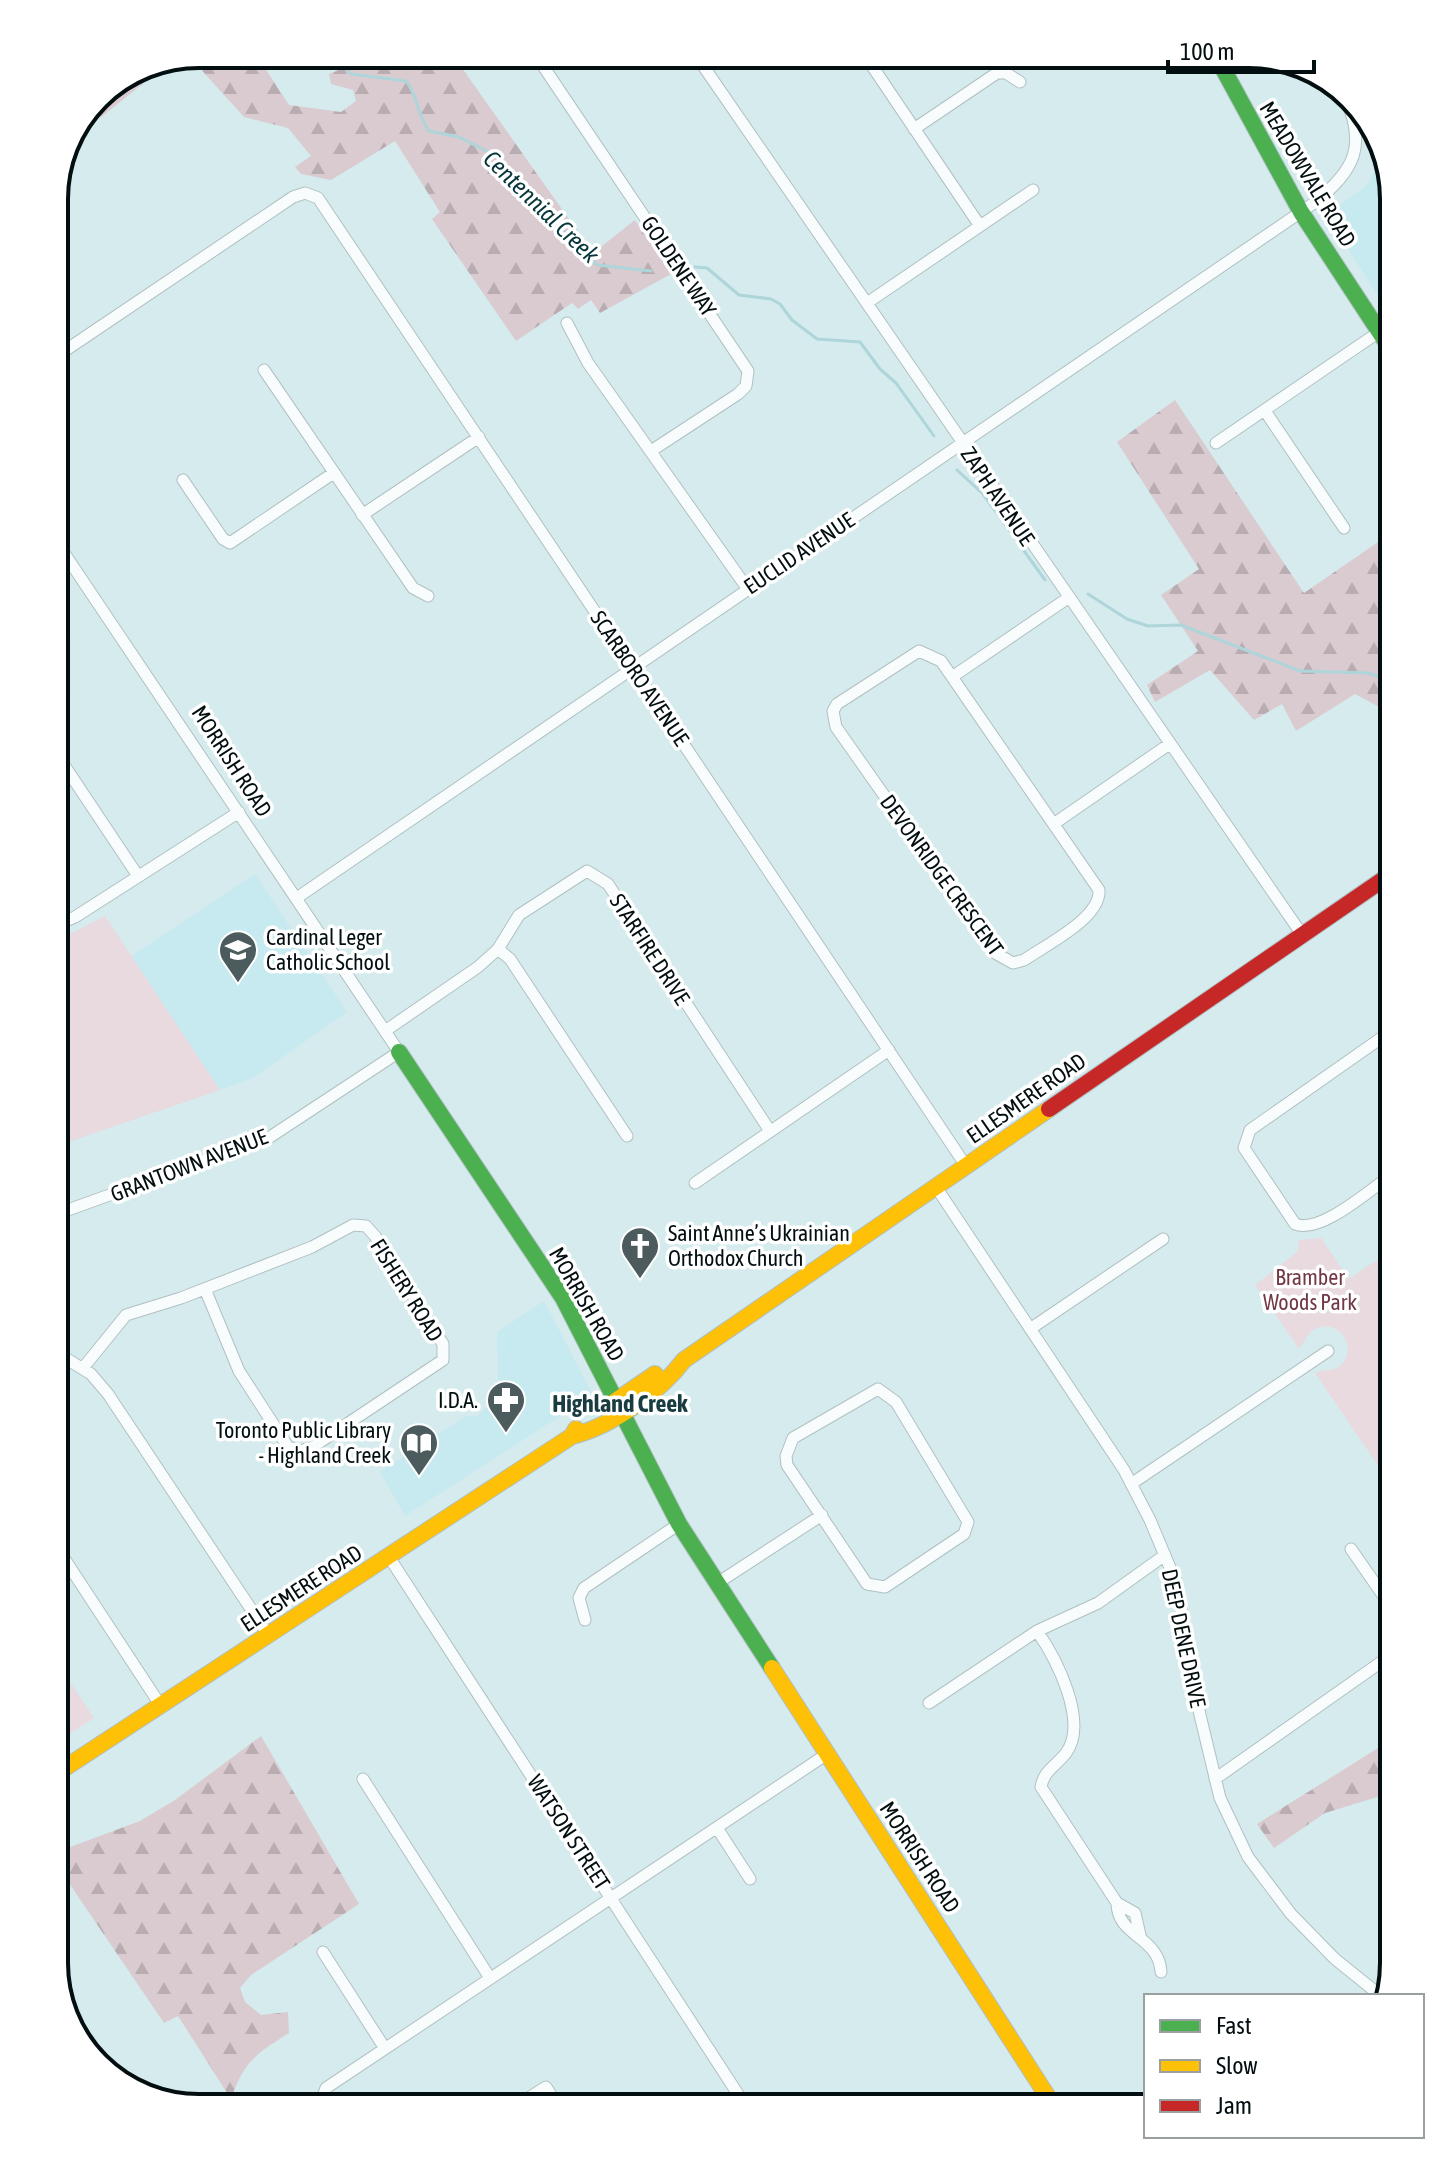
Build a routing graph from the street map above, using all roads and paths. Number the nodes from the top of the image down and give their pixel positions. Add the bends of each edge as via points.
1 (544, 68) edge
2 (705, 68) edge
3 (873, 68) edge
4 (1223, 68) edge
5 (1020, 82) dead end
6 (1353, 119) edge
7 (914, 129) junction
8 (1033, 190) dead end
9 (1301, 212) junction
10 (980, 226) junction
11 (867, 303) junction
12 (567, 323) dead end
13 (1379, 332) joint
14 (68, 349) edge
15 (264, 370) dead end
16 (1265, 411) junction
17 (479, 437) junction
18 (961, 443) junction
19 (1216, 443) dead end
20 (651, 451) junction
21 (332, 474) junction
22 (183, 480) dead end
23 (362, 515) junction
24 (1344, 528) dead end
25 (68, 559) edge
26 (747, 588) junction
27 (428, 596) dead end
28 (1068, 598) junction
29 (633, 667) junction
30 (952, 677) junction
31 (1168, 745) junction
32 (68, 771) edge
33 (239, 812) junction
34 (1055, 823) junction
35 (138, 876) junction
36 (1380, 882) edge
37 (298, 897) junction
38 (68, 920) edge
39 (1303, 936) junction
40 (498, 949) junction
41 (385, 1031) junction
42 (1380, 1039) edge
43 (889, 1050) junction
44 (399, 1052) junction
45 (770, 1131) junction
46 (627, 1136) dead end
47 (966, 1166) junction
48 (695, 1183) dead end
49 (1380, 1183) edge
50 (936, 1187) junction
51 (68, 1210) edge
52 (1163, 1239) dead end
53 (205, 1289) junction
54 (1030, 1329) junction
55 (1328, 1351) dead end
56 (68, 1359) edge
57 (83, 1368) junction
58 (618, 1406) junction
59 (1131, 1484) junction
60 (822, 1515) junction
61 (679, 1524) junction
62 (1351, 1549) dead end
63 (1165, 1555) junction
64 (389, 1557) junction
65 (68, 1564) edge
66 (716, 1584) junction
67 (1380, 1591) edge
68 (585, 1620) dead end
69 (1037, 1631) junction
70 (269, 1636) junction
71 (1380, 1663) edge
72 (929, 1703) dead end
73 (161, 1706) junction
74 (827, 1754) junction
75 (68, 1766) edge
76 (363, 1779) dead end
77 (1215, 1779) junction
78 (717, 1828) junction
79 (750, 1879) dead end
80 (612, 1899) junction
81 (323, 1952) dead end
82 (1161, 1972) dead end
83 (490, 1978) junction
84 (1377, 1993) edge
85 (384, 2047) junction
86 (324, 2094) edge
87 (535, 2094) edge
88 (550, 2094) edge
89 (738, 2094) edge
90 (1046, 2094) edge

1 - 20 street, GOLDENE WAY via 748,371 746,386 738,394
2 - 11 street, ZAPH AVENUE
3 - 7 street
4 - 9 main road, MEADOWVALE ROAD
5 - 7 street via 997,73
6 - 9 street, EUCLID AVENUE via 1357,146 1331,189
7 - 10 street
8 - 10 street
9 - 13 main road, MEADOWVALE ROAD
9 - 18 street, EUCLID AVENUE
10 - 11 street
11 - 18 street, ZAPH AVENUE
12 - 20 street via 588,363
13 - 16 street
14 - 17 street, SCARBORO AVENUE via 293,197 311,194 322,202
15 - 21 street
16 - 19 street
16 - 24 street
17 - 23 street
17 - 29 street, SCARBORO AVENUE
18 - 26 street, EUCLID AVENUE
18 - 28 street, ZAPH AVENUE
20 - 26 street
21 - 22 street via 230,543
21 - 23 street
23 - 27 street via 413,588
25 - 33 street, MORRISH ROAD
26 - 29 street, EUCLID AVENUE
28 - 30 street
28 - 31 street, ZAPH AVENUE
29 - 37 street, EUCLID AVENUE
29 - 43 street, SCARBORO AVENUE
30 - 34 street, DEVONRIDGE CRESCENT
30 - 34 street, DEVONRIDGE CRESCENT via 934,655 919,651 833,711 840,733 870,778 1001,960 1024,960 1097,907 1099,890
31 - 34 street
31 - 39 street, ZAPH AVENUE
32 - 35 street
33 - 35 street
33 - 37 street, MORRISH ROAD
35 - 38 street
36 - 39 main road, ELLESMERE ROAD
37 - 41 street, MORRISH ROAD
39 - 47 main road, ELLESMERE ROAD
40 - 41 street, STARFIRE DRIVE
40 - 45 street, STARFIRE DRIVE via 519,915 587,871 600,878
40 - 46 street via 510,959
41 - 44 street, MORRISH ROAD
42 - 49 street via 1250,1130 1244,1148 1302,1227 1319,1225
43 - 45 street
43 - 47 street, SCARBORO AVENUE
44 - 51 street, GRANTOWN AVENUE via 270,1137
44 - 58 main road, MORRISH ROAD via 563,1298
45 - 48 street
47 - 50 main road, ELLESMERE ROAD
50 - 54 street, DEEP DENE DRIVE
50 - 58 main road, ELLESMERE ROAD via 684,1360 680,1369
52 - 54 street
53 - 53 street, FISHERY ROAD via 250,1390 288,1447 300,1451 443,1360 443,1344 366,1226 353,1225
53 - 57 street, FISHERY ROAD via 126,1315
54 - 59 street, DEEP DENE DRIVE
55 - 59 street
56 - 57 street
57 - 70 street via 118,1406
58 - 61 main road, MORRISH ROAD
58 - 64 main road, ELLESMERE ROAD via 583,1436 572,1436
59 - 63 street, DEEP DENE DRIVE
60 - 60 street via 867,1584 885,1587 964,1534 968,1522 896,1402 878,1389 790,1442 787,1465
60 - 66 street
61 - 66 main road, MORRISH ROAD
61 - 68 street via 584,1588 579,1598
62 - 67 street
63 - 69 street via 1095,1605
63 - 77 street, DEEP DENE DRIVE via 1176,1582
64 - 70 main road, ELLESMERE ROAD
64 - 80 street, WATSON STREET
65 - 73 street
66 - 74 main road, MORRISH ROAD
69 - 72 street
69 - 82 street via 1063,1675 1074,1729 1067,1751 1043,1775 1041,1787 1117,1903 1117,1917 1156,1951
70 - 73 main road, ELLESMERE ROAD
71 - 77 street
73 - 75 main road, ELLESMERE ROAD
74 - 78 street
74 - 90 main road, MORRISH ROAD
76 - 83 street
77 - 84 street, DEEP DENE DRIVE via 1248,1857 1291,1914
78 - 79 street
78 - 80 street
80 - 83 street
80 - 89 street, WATSON STREET
81 - 85 street
83 - 85 street
85 - 86 street
87 - 88 street via 546,2087

